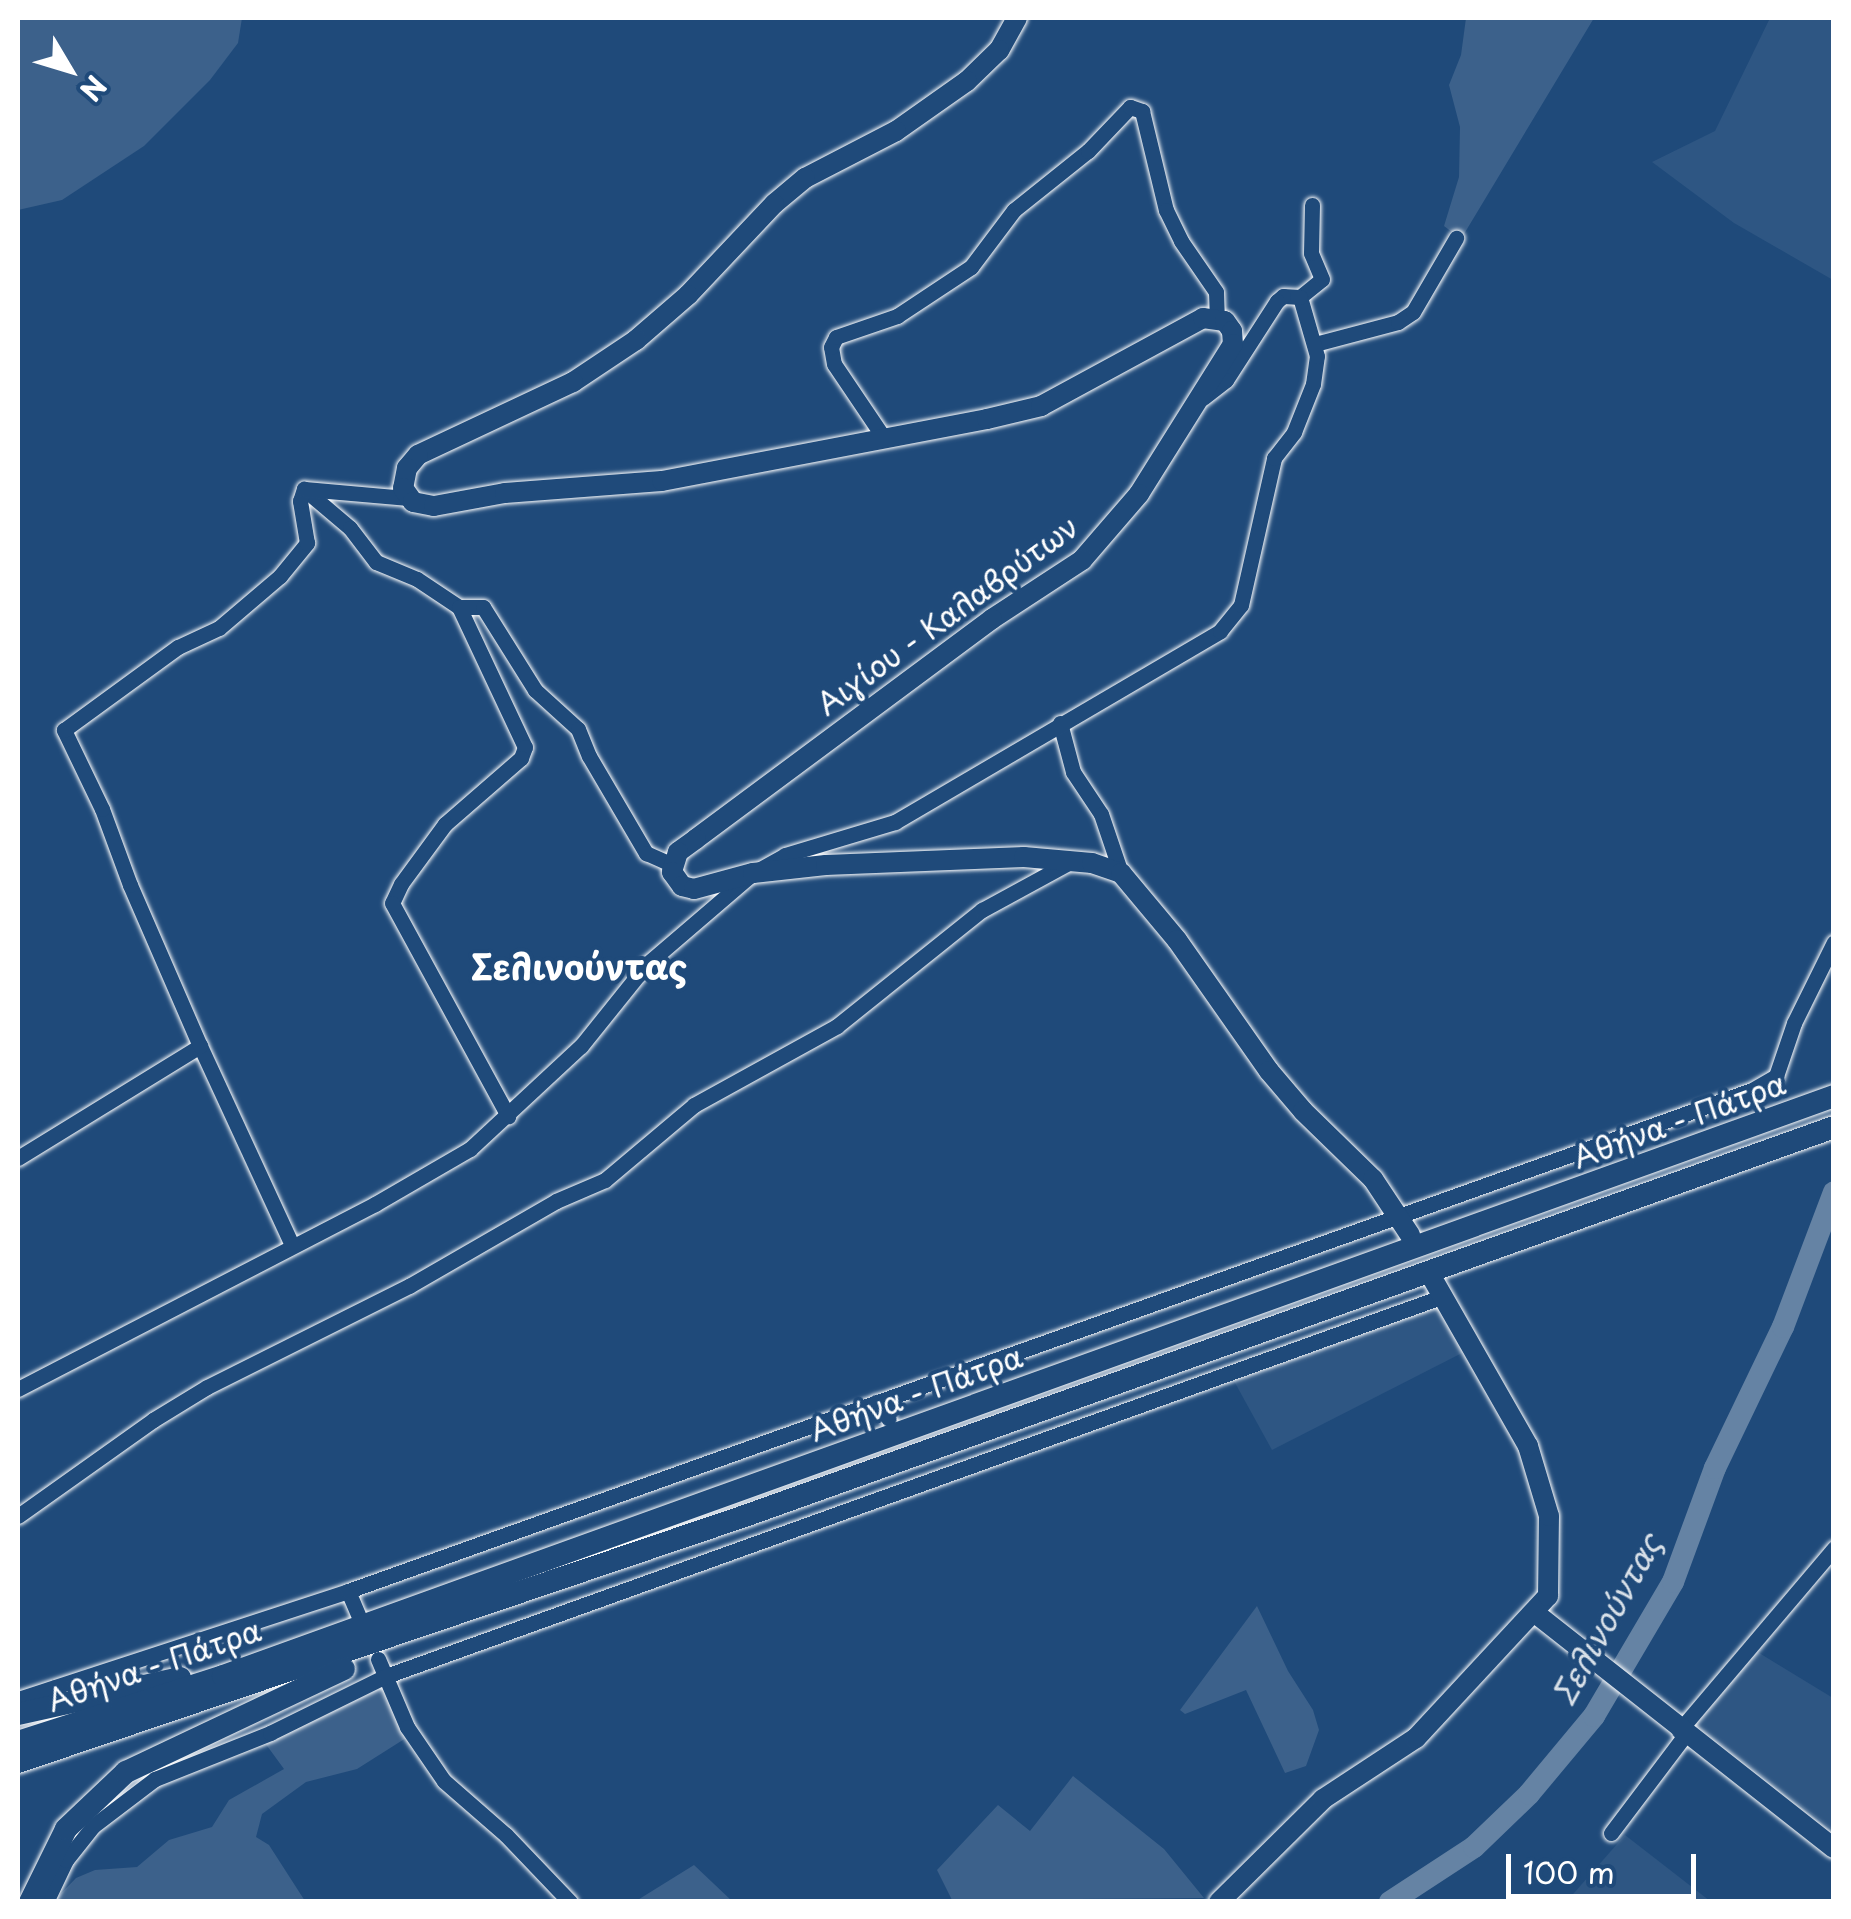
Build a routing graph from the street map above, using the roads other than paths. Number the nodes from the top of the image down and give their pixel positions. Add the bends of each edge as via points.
1 (1017, 18) edge
2 (1312, 205) dead end
3 (1456, 238) dead end
4 (1300, 298) junction
5 (1216, 317) junction
6 (1314, 344) junction
7 (1192, 407) junction
8 (884, 438) junction
9 (304, 490) junction
10 (407, 498) junction
11 (459, 606) junction
12 (1060, 723) junction
13 (1072, 862) junction
14 (671, 864) junction
15 (1121, 872) junction
16 (753, 873) junction
17 (1834, 942) edge
18 (200, 1046) junction
19 (1834, 1096) edge
20 (508, 1116) junction
21 (1834, 1127) edge
22 (18, 1158) edge
23 (1405, 1227) junction
24 (292, 1245) junction
25 (1438, 1287) joint
26 (18, 1389) edge
27 (876, 1402) junction
28 (890, 1419) dead end
29 (924, 1458) dead end
30 (937, 1478) junction
31 (18, 1516) edge
32 (1834, 1548) edge
33 (348, 1591) junction
34 (1535, 1613) junction
35 (358, 1615) dead end
36 (430, 1624) junction
37 (378, 1659) dead end
38 (223, 1676) junction
39 (386, 1676) junction
40 (18, 1699) edge
41 (18, 1714) edge
42 (1682, 1733) junction
43 (18, 1742) edge
44 (18, 1762) edge
45 (1611, 1833) dead end
46 (1834, 1848) edge
47 (30, 1902) edge
48 (46, 1902) edge
49 (570, 1902) edge
50 (1219, 1902) edge

1 - 10 main road via 999,50 967,81 896,131 805,178 688,295 604,363 418,455 403,478
2 - 4 street via 1311,253 1322,278
3 - 6 street via 1413,312
4 - 6 street
4 - 7 street via 1283,296 1226,380
5 - 7 main road, Αιγίου - Καλαβρύτων via 1231,327 1233,344
5 - 8 main road via 1203,318 1041,406
5 - 8 street via 1216,292 1166,210 1143,114 1130,107 1088,151 1014,210 971,267 897,316 836,337 834,364
6 - 12 street via 1313,384 1294,432 1274,458 1234,617 1186,654
7 - 14 main road, Αιγίου - Καλαβρύτων via 1118,524 1082,560 904,684 696,838
8 - 10 main road via 662,480 434,506
9 - 10 street
9 - 11 street via 350,528 376,562
9 - 18 street via 307,542 280,576 219,628 178,647 64,730
11 - 14 street via 483,607 535,690 583,736 646,853
11 - 20 street via 526,752 454,815 392,903
12 - 15 street via 1072,772 1100,814
12 - 16 street via 894,822 785,855
13 - 15 main road
13 - 16 main road via 1024,858
13 - 31 street via 982,910 837,1026 694,1106 605,1180 208,1387
14 - 16 main road via 682,886 694,889
15 - 23 main road via 1302,1111 1373,1179
16 - 20 street via 647,964 580,1046
17 - 23 street via 1776,1076
18 - 22 street
18 - 24 street
19 - 38 highway, Αθήνα - Πάτρα
20 - 24 street via 430,1174
21 - 36 highway, Αθήνα - Πάτρα
23 - 27 street
24 - 26 street
25 - 30 street
25 - 34 main road via 1537,1470 1548,1516 1551,1588
27 - 28 street
27 - 33 street
29 - 30 street
30 - 39 street
32 - 42 street
33 - 35 street
33 - 40 street
34 - 42 main road
34 - 50 main road via 1416,1738 1323,1799
36 - 44 highway, Αθήνα - Πάτρα
36 - 47 highway via 381,1654 126,1772 66,1830
37 - 39 street
38 - 41 highway via 168,1678
38 - 43 highway, Αθήνα - Πάτρα
39 - 48 street via 155,1780 93,1826 66,1860
39 - 49 street via 407,1727 444,1780
42 - 45 street
42 - 46 main road

